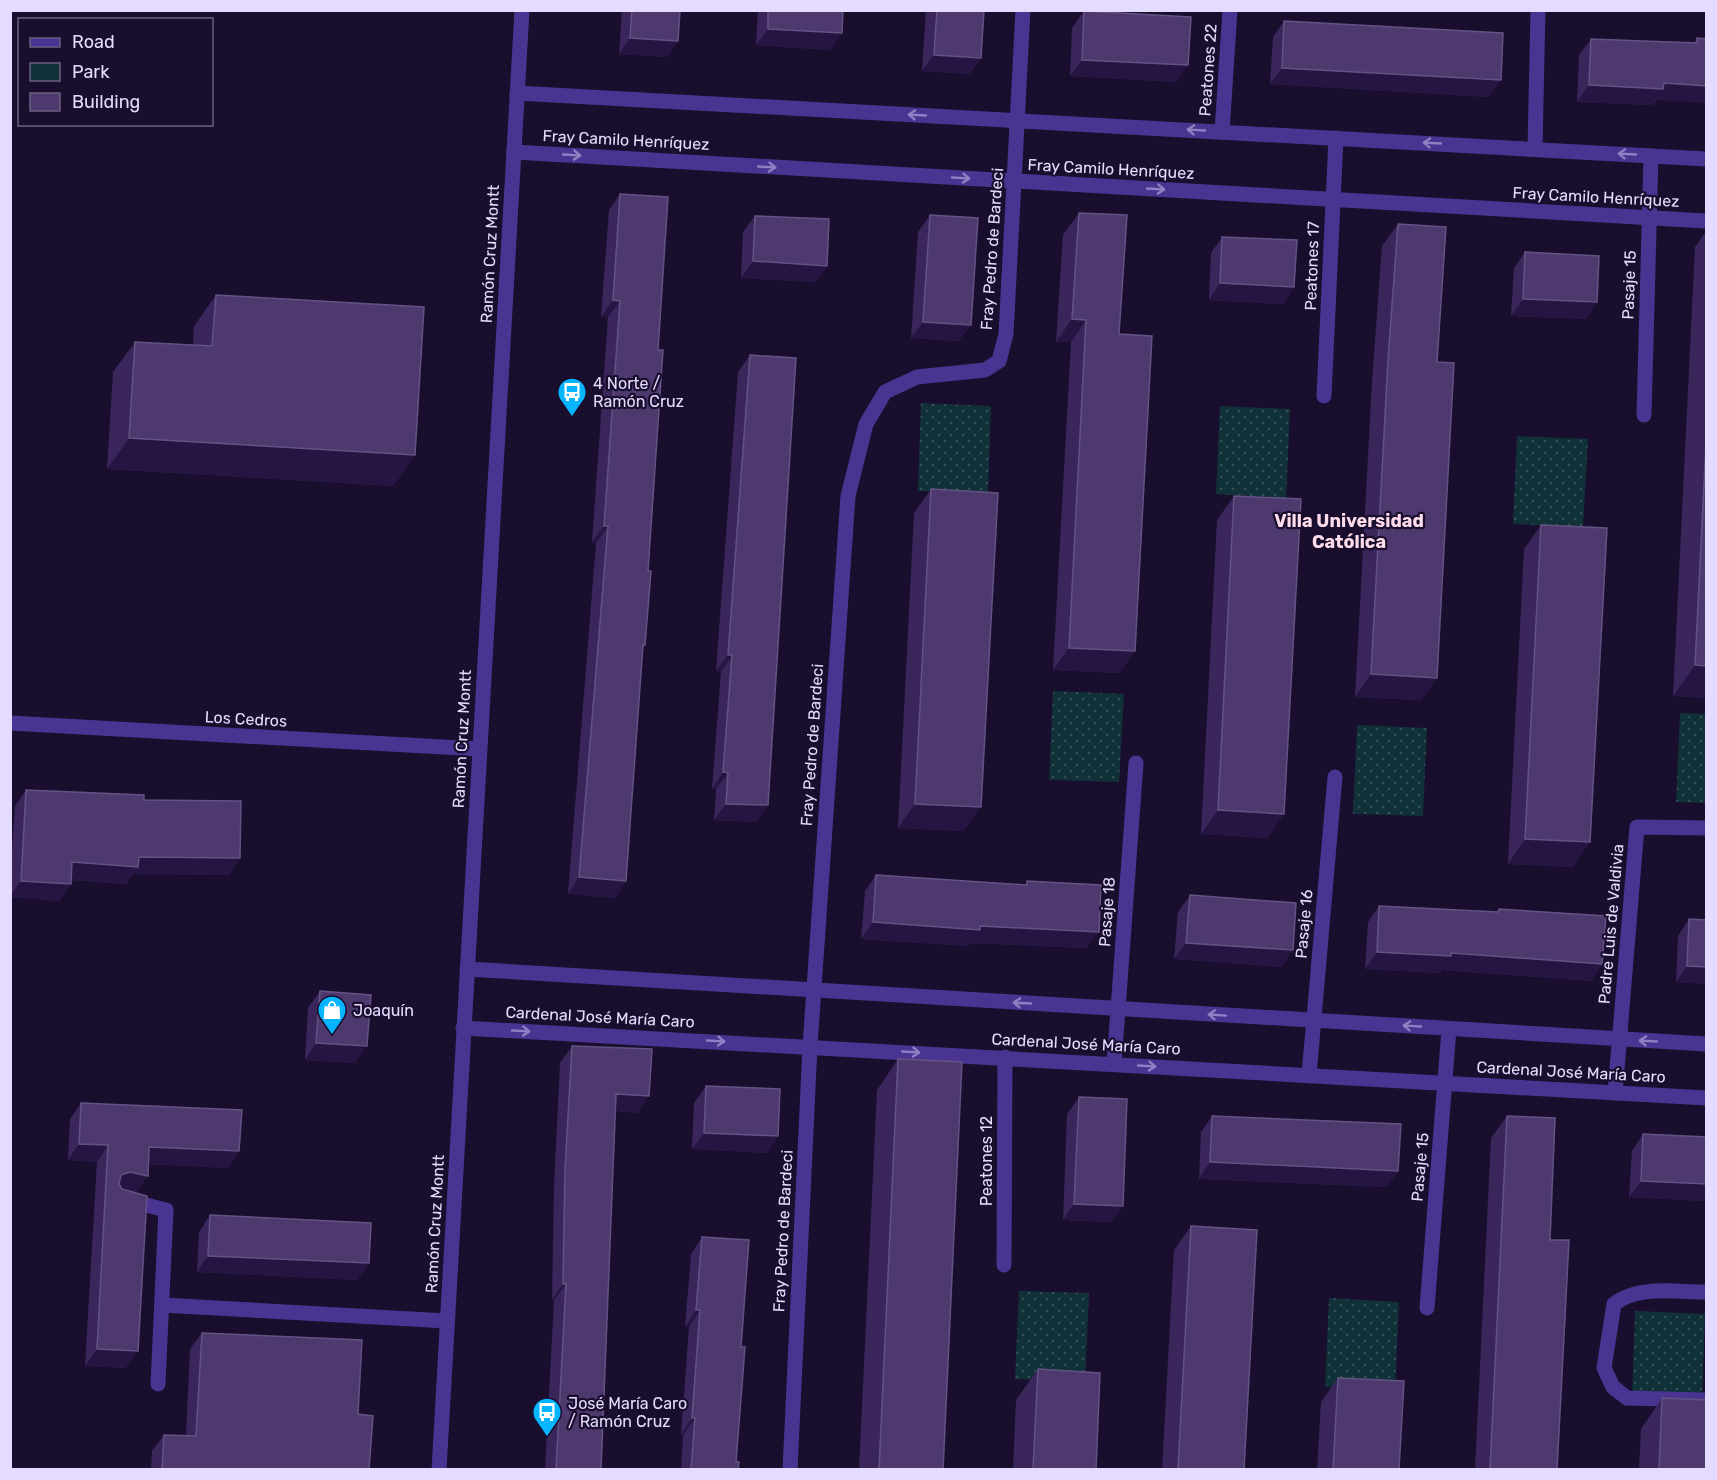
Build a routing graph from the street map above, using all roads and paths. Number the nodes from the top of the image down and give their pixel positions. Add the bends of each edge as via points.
1 (522, 10) edge
2 (1023, 10) edge
3 (1230, 10) edge
4 (1538, 10) edge
5 (517, 93) junction
6 (1018, 120) junction
7 (1222, 132) junction
8 (1336, 138) junction
9 (1535, 149) junction
10 (514, 152) junction
11 (1651, 156) junction
12 (1707, 159) edge
13 (1015, 181) junction
14 (1333, 199) junction
15 (1649, 218) junction
16 (1707, 221) edge
17 (1324, 396) dead end
18 (1644, 415) dead end
19 (10, 723) edge
20 (479, 749) junction
21 (1136, 763) dead end
22 (1335, 777) dead end
23 (1707, 828) edge
24 (466, 969) junction
25 (813, 990) junction
26 (1118, 1008) junction
27 (1313, 1020) junction
28 (463, 1028) junction
29 (1449, 1029) junction
30 (1620, 1039) junction
31 (1707, 1044) edge
32 (810, 1046) junction
33 (1005, 1057) junction
34 (1114, 1064) junction
35 (1308, 1075) junction
36 (1445, 1083) junction
37 (1615, 1093) junction
38 (1707, 1098) edge
39 (117, 1198) edge
40 (1004, 1265) dead end
41 (1707, 1292) edge
42 (162, 1305) junction
43 (1427, 1308) dead end
44 (447, 1322) junction
45 (158, 1384) dead end
46 (1707, 1400) edge
47 (439, 1470) edge
48 (790, 1470) edge

1 - 5 street, Ramón Cruz Montt
2 - 6 street, Fray Pedro de Bardeci
3 - 7 street, Peatones 22
4 - 9 street
6 -> 5 street
5 - 10 street, Ramón Cruz Montt
7 -> 6 street
6 - 13 street, Fray Pedro de Bardeci
7 - 8 street
9 -> 8 street
8 - 14 street, Peatones 17
11 -> 9 street
10 -> 13 street, Fray Camilo Henríquez
10 - 20 street, Ramón Cruz Montt
11 - 12 street
11 - 15 street, Pasaje 15
13 -> 14 street, Fray Camilo Henríquez
13 - 25 street, Fray Pedro de Bardeci via 1006,334 999,361 985,370 917,377 885,392 866,424 848,496
14 - 15 street, Fray Camilo Henríquez
14 - 17 street, Peatones 17
15 - 16 street, Fray Camilo Henríquez
15 - 18 street, Pasaje 15
19 - 20 street, Los Cedros
20 - 24 street, Ramón Cruz Montt
21 - 26 street, Pasaje 18
22 - 27 street, Pasaje 16
23 - 30 street, Padre Luis de Valdivia via 1637,827
24 - 25 street
24 - 28 street, Ramón Cruz Montt
26 -> 25 street
25 - 32 street, Fray Pedro de Bardeci
27 -> 26 street
26 - 34 street, Pasaje 18
29 -> 27 street
27 - 35 street, Pasaje 16
28 -> 32 street, Cardenal José María Caro
28 - 44 street, Ramón Cruz Montt
29 - 30 street
29 - 36 street, Pasaje 15
31 -> 30 street
30 - 37 street, Padre Luis de Valdivia
32 -> 33 street, Cardenal José María Caro
32 - 48 street, Fray Pedro de Bardeci
33 - 34 street, Cardenal José María Caro
33 - 40 street, Peatones 12
34 -> 35 street, Cardenal José María Caro
35 - 36 street, Cardenal José María Caro
36 - 37 street, Cardenal José María Caro
36 - 43 street, Pasaje 15
37 - 38 street, Cardenal José María Caro
39 - 42 street via 166,1210
41 - 46 street via 1626,1295 1614,1304 1604,1368 1613,1387 1627,1398
42 - 44 street
42 - 45 street
44 - 47 street, Ramón Cruz Montt

